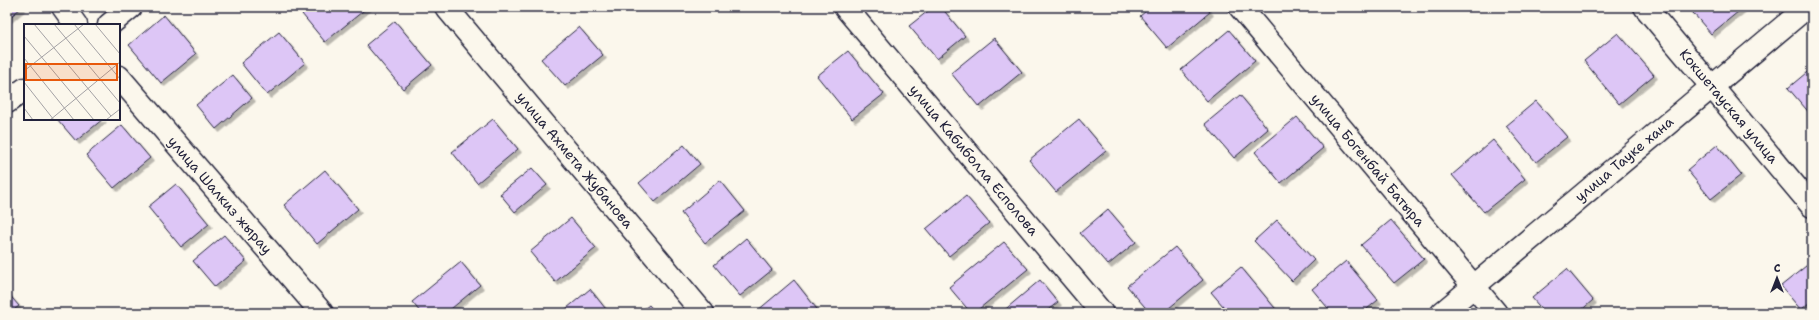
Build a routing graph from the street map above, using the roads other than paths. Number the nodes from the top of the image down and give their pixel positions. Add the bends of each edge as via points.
1 (63, 7) edge
2 (131, 7) edge
3 (446, 7) edge
4 (846, 7) edge
5 (1240, 7) edge
6 (1645, 7) edge
7 (1807, 7) edge
8 (75, 24) edge
9 (110, 24) edge
10 (120, 78) edge
11 (1712, 85) junction
12 (24, 90) edge
13 (7, 102) edge
14 (1812, 206) edge
15 (1474, 286) junction
16 (322, 313) edge
17 (703, 313) edge
18 (1102, 313) edge
19 (1442, 313) edge
20 (1496, 313) edge

1 - 8 street
2 - 9 street
3 - 17 street, улица Ахмета Жубанова
4 - 18 street, улица Кабиболла Есполова
5 - 15 street, улица Богенбай Батыра
6 - 11 street, Кокшетауская улица
7 - 11 street, улица Тауке хана
10 - 16 street, улица Шалкиз жырау
11 - 14 street, Кокшетауская улица
11 - 15 street, улица Тауке хана
12 - 13 street
15 - 19 street, улица Тауке хана
15 - 20 street, улица Богенбай Батыра

